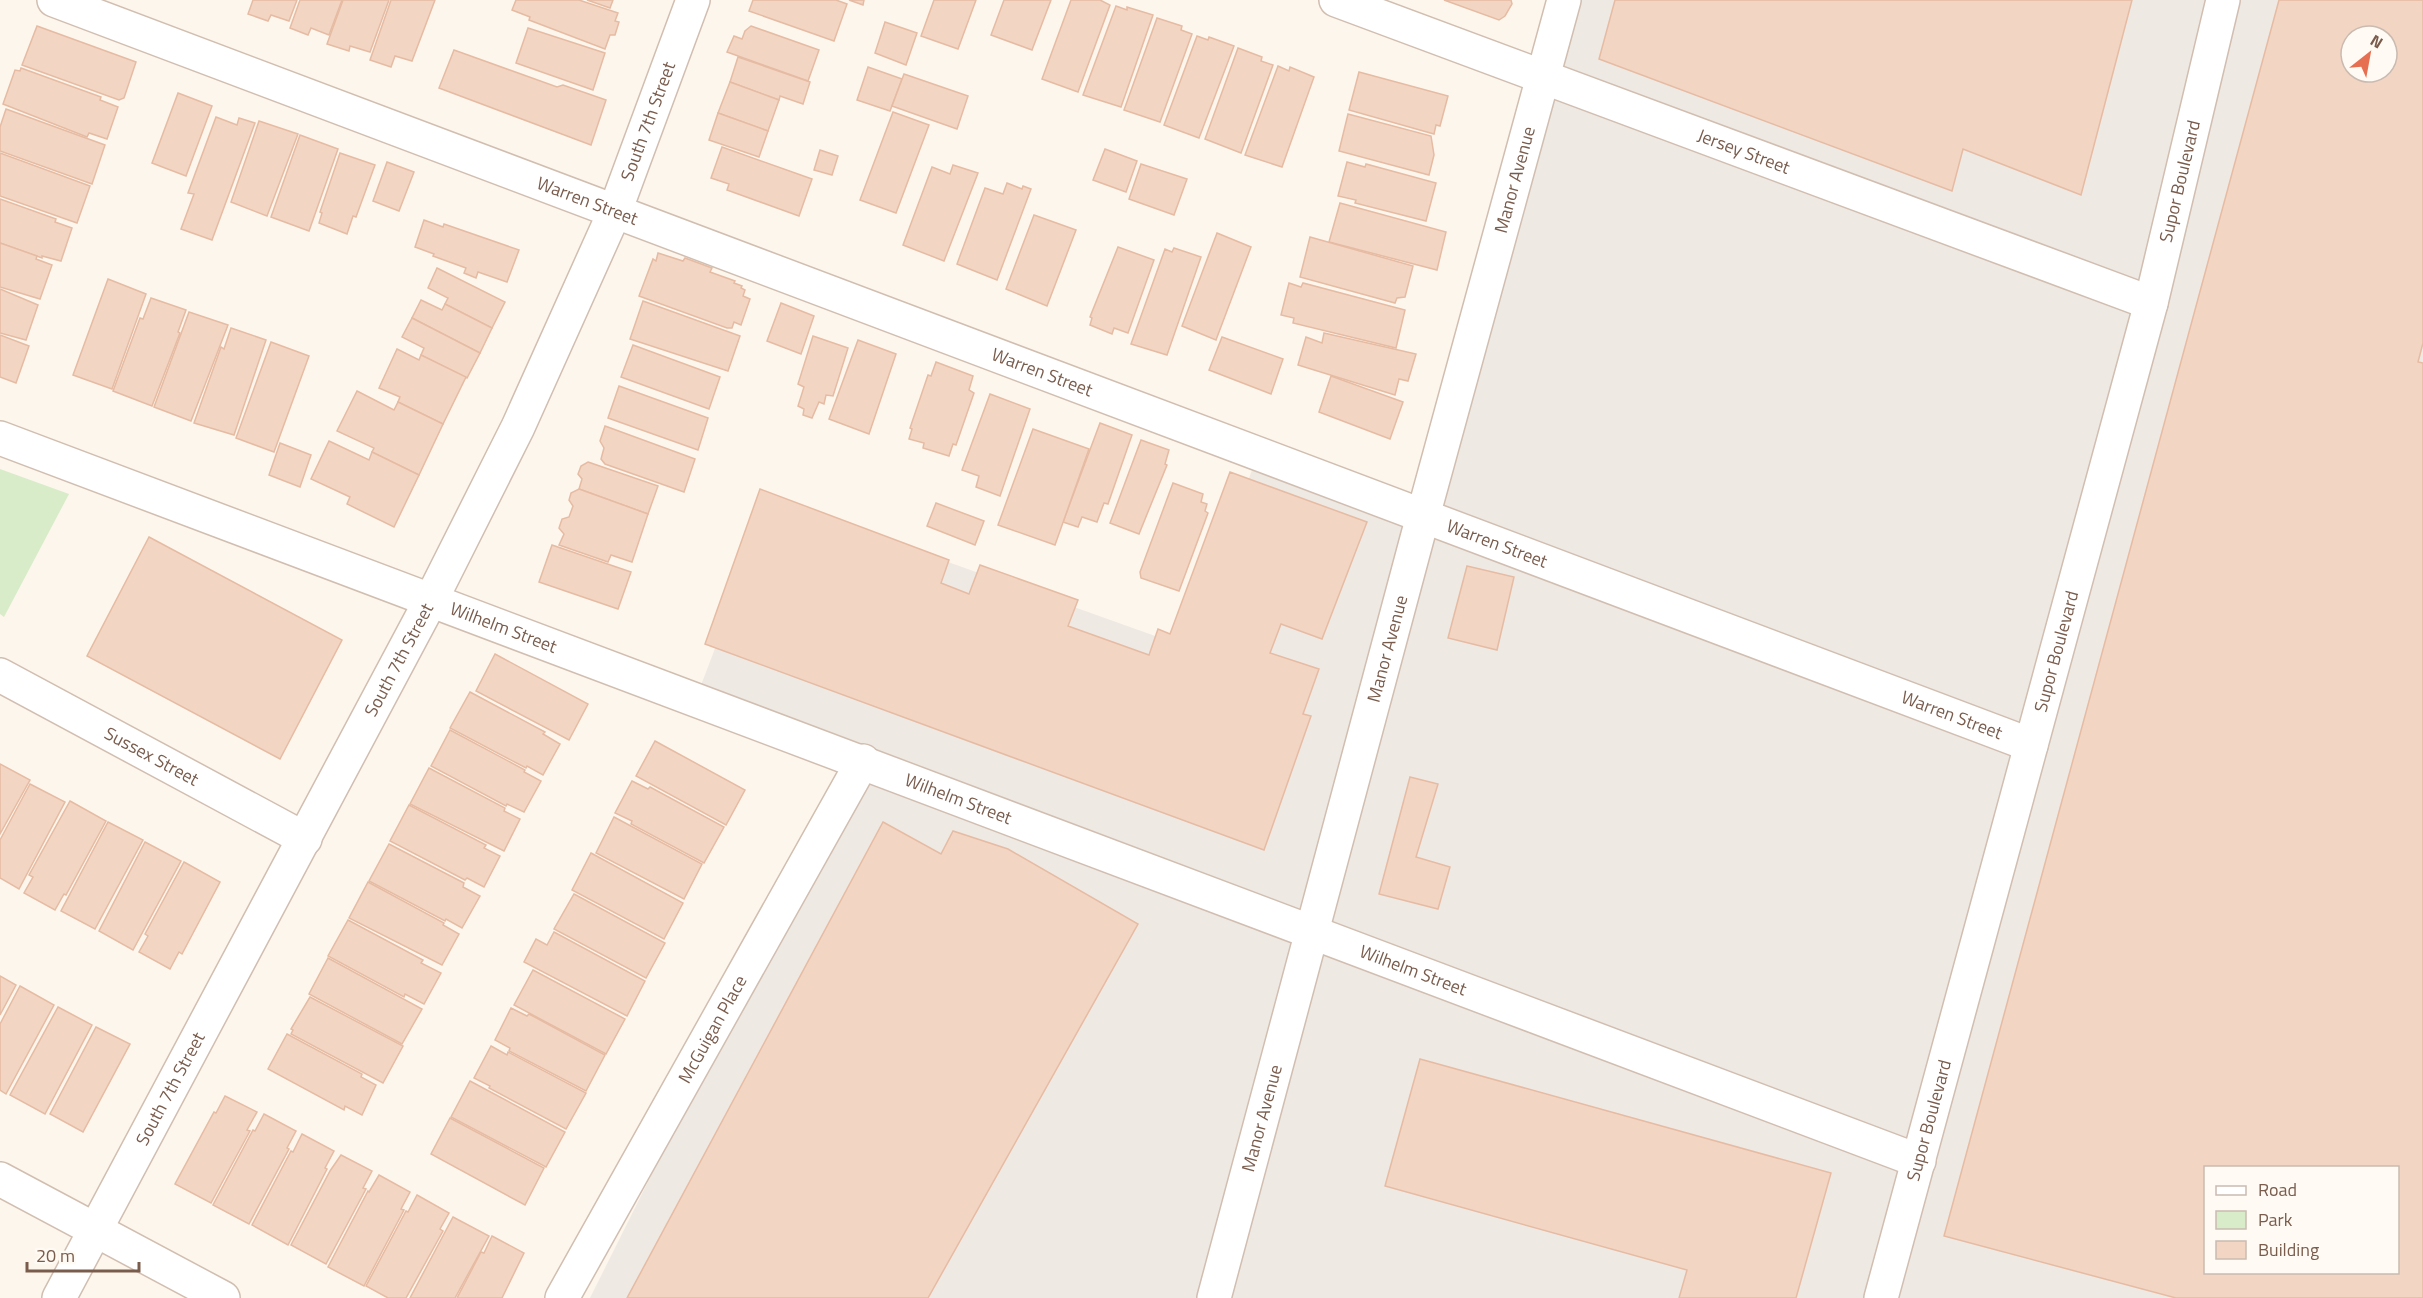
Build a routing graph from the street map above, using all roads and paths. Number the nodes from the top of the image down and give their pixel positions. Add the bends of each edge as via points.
1 (54, 0) edge
2 (693, 0) edge
3 (1336, 0) edge
4 (1564, 0) edge
5 (2223, 0) edge
6 (1543, 77) junction
7 (615, 211) junction
8 (2151, 303) junction
9 (0, 438) edge
10 (1423, 516) junction
11 (431, 600) junction
12 (0, 675) edge
13 (2031, 745) junction
14 (863, 761) junction
15 (305, 839) junction
16 (1311, 931) junction
17 (1919, 1161) junction
18 (0, 1179) edge
19 (95, 1230) junction
20 (59, 1298) edge
21 (223, 1298) edge
22 (562, 1298) edge
23 (1214, 1298) edge
24 (1881, 1298) edge

1 - 7 street, Warren Street
2 - 7 street, South 7th Street
3 - 6 street, Jersey Street
4 - 6 street, Manor Avenue
5 - 8 street, Supor Boulevard
6 - 8 street, Jersey Street
6 - 10 street, Manor Avenue
7 - 10 street, Warren Street
7 - 11 street, South 7th Street via 518,427
8 - 13 street, Supor Boulevard
9 - 11 street, Wilhelm Street
10 - 13 street, Warren Street
10 - 16 street, Manor Avenue
11 - 14 street, Wilhelm Street
11 - 15 street, South 7th Street
12 - 15 street, Sussex Street
13 - 17 street, Supor Boulevard
14 - 16 street, Wilhelm Street
14 - 22 street, McGuigan Place
15 - 19 street, South 7th Street
16 - 17 street, Wilhelm Street
16 - 23 street, Manor Avenue
17 - 24 street, Supor Boulevard
18 - 19 street
19 - 20 street, South 7th Street
19 - 21 street

